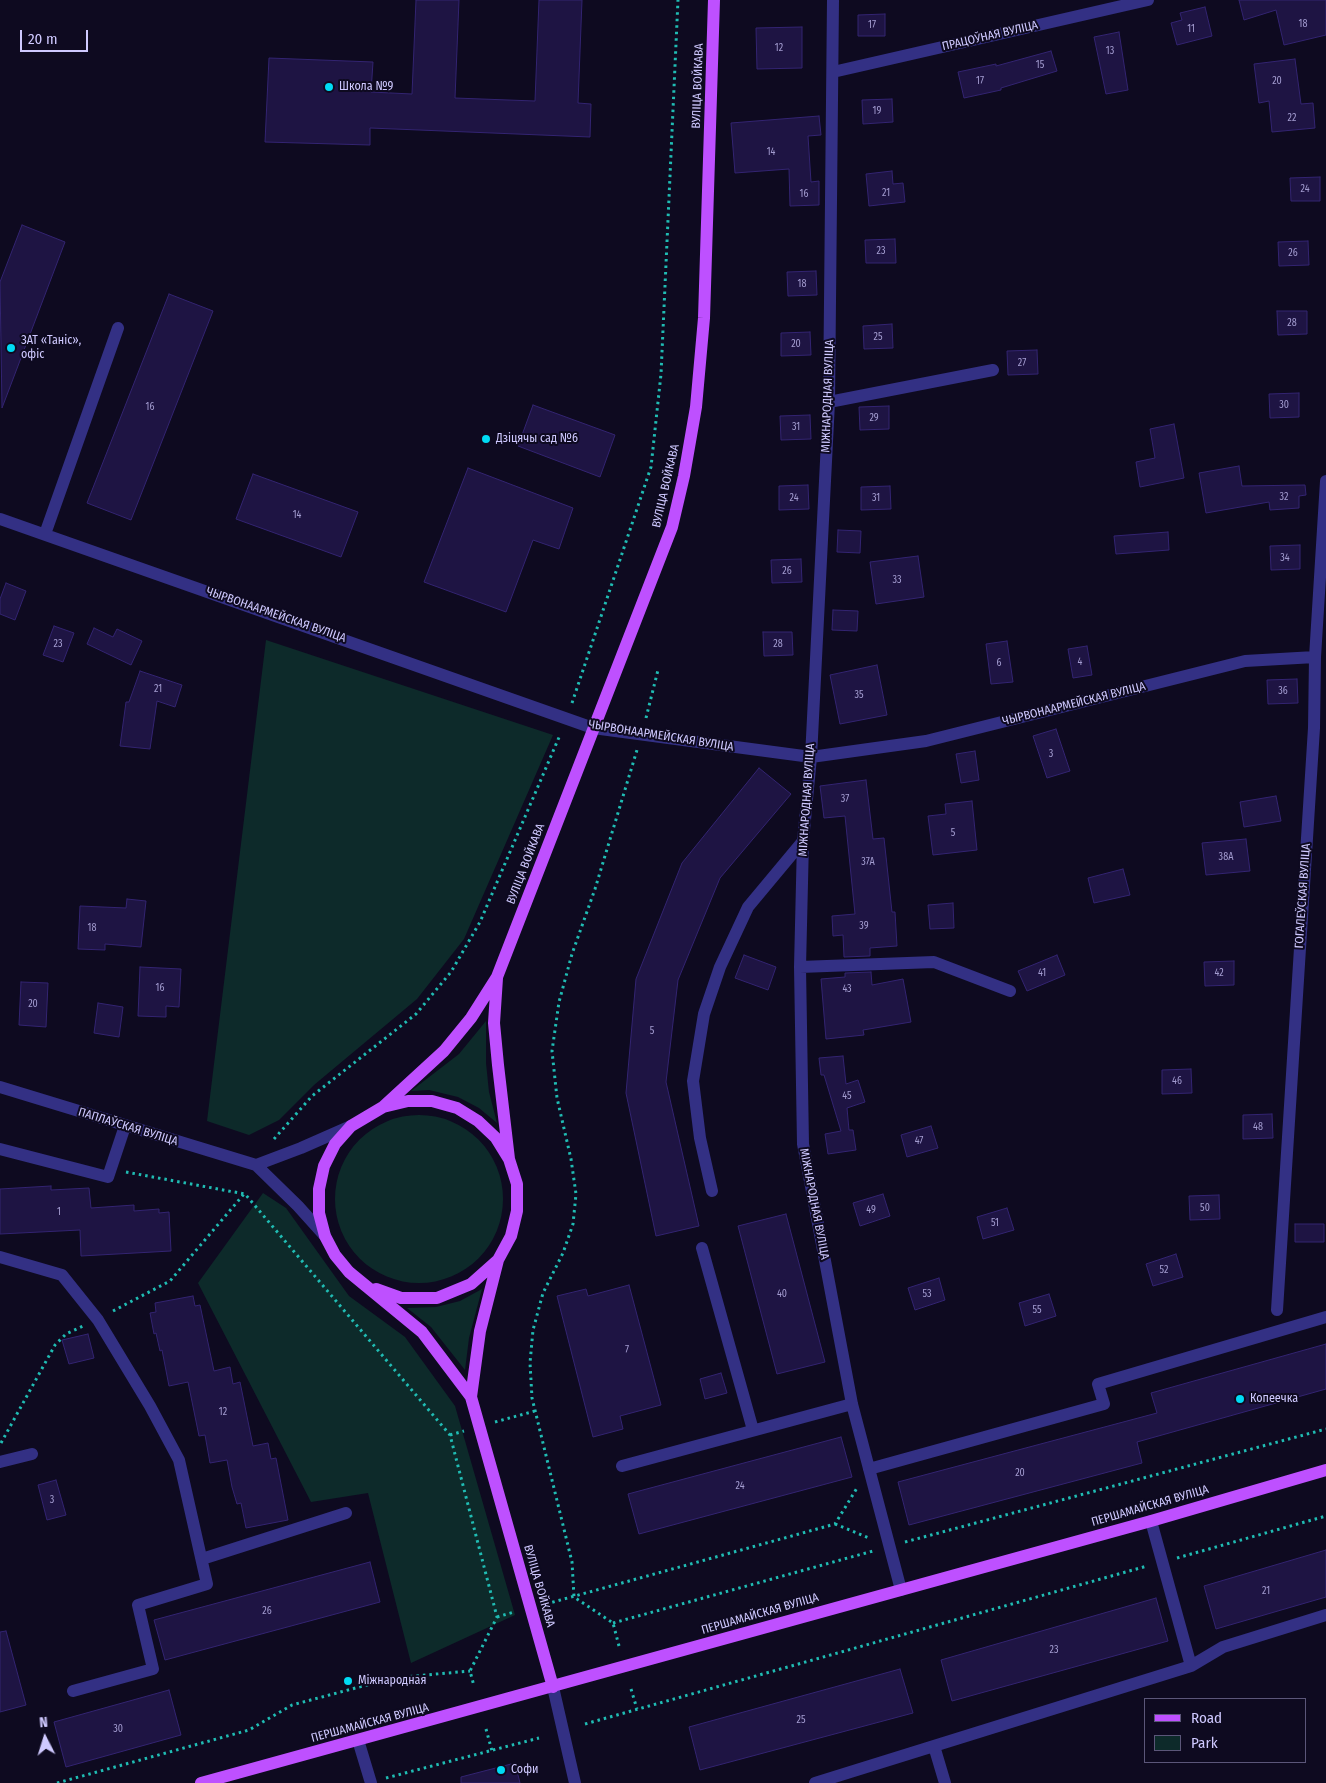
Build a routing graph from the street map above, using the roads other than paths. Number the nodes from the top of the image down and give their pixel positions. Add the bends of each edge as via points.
1 (714, 0) edge
2 (833, 0) edge
3 (1148, 0) edge
4 (1132, 2) edge
5 (833, 72) junction
6 (118, 328) dead end
7 (993, 370) dead end
8 (829, 402) junction
9 (1326, 481) edge
10 (0, 519) edge
11 (45, 534) junction
12 (1315, 657) junction
13 (1320, 727) edge
14 (593, 728) junction
15 (811, 757) junction
16 (803, 841) junction
17 (800, 967) junction
18 (497, 977) junction
19 (1010, 991) dead end
20 (0, 1087) edge
21 (383, 1107) junction
22 (125, 1126) junction
23 (351, 1126) junction
24 (0, 1149) edge
25 (509, 1159) junction
26 (256, 1165) junction
27 (712, 1191) dead end
28 (325, 1236) junction
29 (702, 1248) dead end
30 (0, 1257) edge
31 (498, 1260) junction
32 (367, 1285) junction
33 (1277, 1310) dead end
34 (1326, 1317) edge
35 (471, 1397) junction
36 (852, 1404) junction
37 (753, 1430) junction
38 (32, 1454) dead end
39 (0, 1462) edge
40 (622, 1466) dead end
41 (869, 1469) junction
42 (1326, 1470) edge
43 (346, 1513) dead end
44 (1151, 1521) junction
45 (202, 1559) junction
46 (901, 1590) junction
47 (1326, 1615) edge
48 (1191, 1666) junction
49 (553, 1687) junction
50 (73, 1691) dead end
51 (358, 1740) junction
52 (934, 1746) junction
53 (201, 1783) edge
54 (371, 1783) edge
55 (575, 1783) edge
56 (815, 1783) edge
57 (945, 1783) edge

1 - 14 main road, ВУЛІЦА ВОЙКАВА via 704,318 696,407 672,527
2 - 5 street, МІЖНАРОДНАЯ ВУЛІЦА
3 - 4 street, ПРАЦОЎНАЯ ВУЛІЦА
4 - 5 street, ПРАЦОЎНАЯ ВУЛІЦА
5 - 8 street, МІЖНАРОДНАЯ ВУЛІЦА
6 - 11 street
7 - 8 street
8 - 15 street, МІЖНАРОДНАЯ ВУЛІЦА
9 - 12 street, ГОГАЛЕЎСКАЯ ВУЛІЦА
10 - 11 street, ЧЫРВОНААРМЕЙСКАЯ ВУЛІЦА
11 - 14 street, ЧЫРВОНААРМЕЙСКАЯ ВУЛІЦА
12 - 13 street, ГОГАЛЕЎСКАЯ ВУЛІЦА
12 - 15 street, ЧЫРВОНААРМЕЙСКАЯ ВУЛІЦА via 1245,662 926,741
13 - 33 street, ГОГАЛЕЎСКАЯ ВУЛІЦА
14 - 15 street, ЧЫРВОНААРМЕЙСКАЯ ВУЛІЦА
14 - 18 main road, ВУЛІЦА ВОЙКАВА
15 - 16 street, МІЖНАРОДНАЯ ВУЛІЦА
16 - 17 street, МІЖНАРОДНАЯ ВУЛІЦА
16 - 27 street via 748,907 720,967 704,1014 694,1081 700,1138
17 - 19 street via 934,962
17 - 36 street, МІЖНАРОДНАЯ ВУЛІЦА via 803,1144
18 - 21 main road, ВУЛІЦА ВОЙКАВА via 471,1018 444,1051
18 - 25 main road, ВУЛІЦА ВОЙКАВА via 494,1023
20 - 22 street, ПАПЛАЎСКАЯ ВУЛІЦА
21 - 23 main road, ВУЛІЦА ВОЙКАВА
21 - 25 main road, ВУЛІЦА ВОЙКАВА via 432,1101 457,1108 478,1120 496,1138
22 - 24 street via 108,1177
22 - 26 street, ПАПЛАЎСКАЯ ВУЛІЦА
23 - 26 street
23 - 28 main road, ВУЛІЦА ВОЙКАВА via 335,1144 324,1166 319,1213
25 - 31 main road, ВУЛІЦА ВОЙКАВА via 517,1184 517,1210 511,1236
26 - 28 street, ПАПЛАЎСКАЯ ВУЛІЦА
28 - 32 main road, ВУЛІЦА ВОЙКАВА via 349,1272
29 - 37 street
30 - 45 street via 62,1275 98,1320 179,1460
31 - 32 main road, ВУЛІЦА ВОЙКАВА via 471,1284 437,1298 401,1298
31 - 35 main road, ВУЛІЦА ВОЙКАВА via 480,1330
32 - 35 main road, ВУЛІЦА ВОЙКАВА via 422,1332
34 - 41 street via 1098,1384 1104,1404
35 - 49 main road, ВУЛІЦА ВОЙКАВА
36 - 37 street
36 - 41 street, МІЖНАРОДНАЯ ВУЛІЦА
37 - 40 street
38 - 39 street
41 - 46 street, МІЖНАРОДНАЯ ВУЛІЦА
42 - 44 main road, ПЕРШАМАЙСКАЯ ВУЛІЦА
43 - 45 street
44 - 46 main road, ПЕРШАМАЙСКАЯ ВУЛІЦА
44 - 48 street
45 - 50 street via 206,1584 138,1605 153,1669
46 - 49 main road, ПЕРШАМАЙСКАЯ ВУЛІЦА
47 - 48 street via 1223,1647
48 - 52 street
49 - 51 main road, ПЕРШАМАЙСКАЯ ВУЛІЦА
49 - 55 street, ВУЛІЦА ВОЙКАВА
51 - 53 main road, ПЕРШАМАЙСКАЯ ВУЛІЦА
51 - 54 street
52 - 56 street
52 - 57 street

